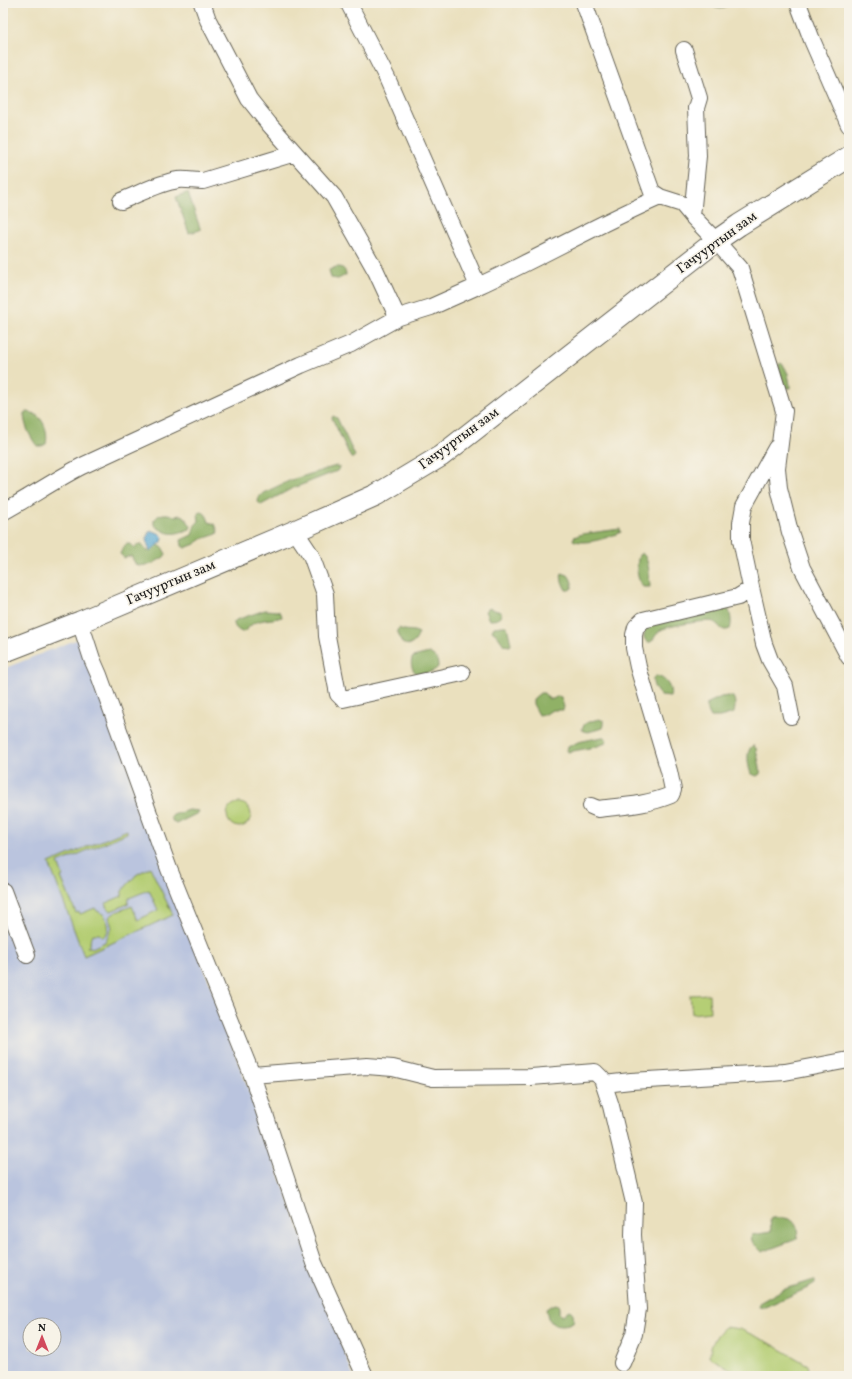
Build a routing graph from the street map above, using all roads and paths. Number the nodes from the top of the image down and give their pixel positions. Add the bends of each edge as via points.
1 (202, 3) edge
2 (352, 3) edge
3 (584, 3) edge
4 (798, 3) edge
5 (684, 50) dead end
6 (849, 125) edge
7 (295, 153) junction
8 (849, 157) edge
9 (660, 197) junction
10 (120, 201) dead end
11 (692, 216) junction
12 (716, 241) junction
13 (478, 286) junction
14 (399, 317) junction
15 (780, 441) junction
16 (3, 512) edge
17 (295, 531) junction
18 (751, 588) junction
19 (80, 622) junction
20 (3, 652) edge
21 (849, 657) edge
22 (462, 673) dead end
23 (791, 716) dead end
24 (591, 806) dead end
25 (3, 891) edge
26 (9, 926) edge
27 (27, 955) dead end
28 (849, 1060) edge
29 (252, 1075) junction
30 (604, 1084) junction
31 (622, 1363) dead end
32 (365, 1376) edge

1 - 7 street via 208,20 250,99
2 - 13 street via 349,4 390,84
3 - 9 street via 652,192
4 - 6 street
5 - 11 street via 699,98 696,108 698,156
7 - 10 street via 203,181 179,180 165,183
7 - 14 street via 334,197
8 - 12 main road, Гачууртын зам
9 - 11 street via 682,204
9 - 13 street
11 - 12 street
12 - 15 street via 740,268 784,411
12 - 17 main road, Гачууртын зам via 441,456 376,495
13 - 14 street via 431,307
14 - 16 street via 351,344 82,466
15 - 18 street via 744,506 741,540
15 - 21 street via 777,468 779,488 790,532 802,568
17 - 19 main road, Гачууртын зам
17 - 22 street via 311,555 325,594 327,636 338,694 343,699
18 - 23 street via 764,644 785,686
18 - 24 street via 738,597 643,620 636,627 634,648 638,668 673,790 671,795 644,804 598,810
19 - 20 main road, Гачууртын зам
19 - 29 street via 169,869
25 - 26 street
26 - 27 street
28 - 30 street via 784,1072
29 - 30 street via 367,1066 393,1068 433,1078 531,1077 595,1072
29 - 32 street via 314,1263
30 - 31 street via 634,1202 633,1235 638,1309 634,1334

